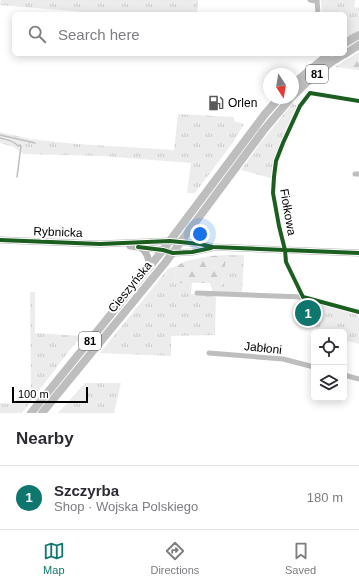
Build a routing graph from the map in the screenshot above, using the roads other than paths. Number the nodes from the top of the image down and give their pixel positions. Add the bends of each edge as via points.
1 (310, 0) edge
2 (317, 0) edge
3 (318, 12) edge
4 (359, 35) edge
5 (347, 42) edge
6 (359, 45) edge
7 (347, 53) edge
8 (325, 56) edge
9 (342, 56) edge
10 (299, 79) edge
11 (299, 90) edge
12 (359, 101) edge
13 (274, 104) edge
14 (286, 104) edge
15 (193, 225) junction
16 (0, 240) edge
17 (170, 241) junction
18 (181, 242) junction
19 (116, 244) junction
20 (200, 244) junction
21 (140, 247) junction
22 (213, 247) junction
23 (163, 250) junction
24 (285, 250) junction
25 (173, 253) junction
26 (359, 253) edge
27 (149, 268) junction
28 (198, 293) dead end
29 (303, 297) junction
30 (359, 312) edge
31 (209, 353) dead end
32 (311, 366) edge
33 (347, 376) edge
34 (359, 379) edge
35 (31, 413) edge
36 (42, 413) edge

1 - 2 street
2 - 3 street
4 - 5 main road
6 - 7 main road, Cieszyńska / 81
8 - 10 main road, 81
9 - 11 main road, Cieszyńska / 81
12 - 24 street, Fiołkowa via 310,93 291,124 276,161 273,193
13 - 17 main road, Cieszyńska / 81
14 - 15 main road, Cieszyńska / 81
15 - 18 main road, Cieszyńska / 81
15 - 20 street
16 - 19 street, Rybnicka
17 - 18 street, Rybnicka
17 - 19 street, Rybnicka
17 - 23 main road, Cieszyńska / 81
18 - 20 street, Rybnicka
18 - 25 main road, Cieszyńska / 81
19 - 21 street, Rybnicka
20 - 22 street, Rybnicka
21 - 23 street, Rybnicka
21 - 27 street via 148,256
22 - 24 street
22 - 25 street
23 - 25 street, Rybnicka
23 - 27 main road, Cieszyńska / 81
24 - 26 street
24 - 29 street via 286,262
25 - 36 main road, Cieszyńska / 81
27 - 35 main road, Cieszyńska / 81
28 - 29 street
29 - 30 street
31 - 32 street, Jabłoni via 283,360
33 - 34 street

